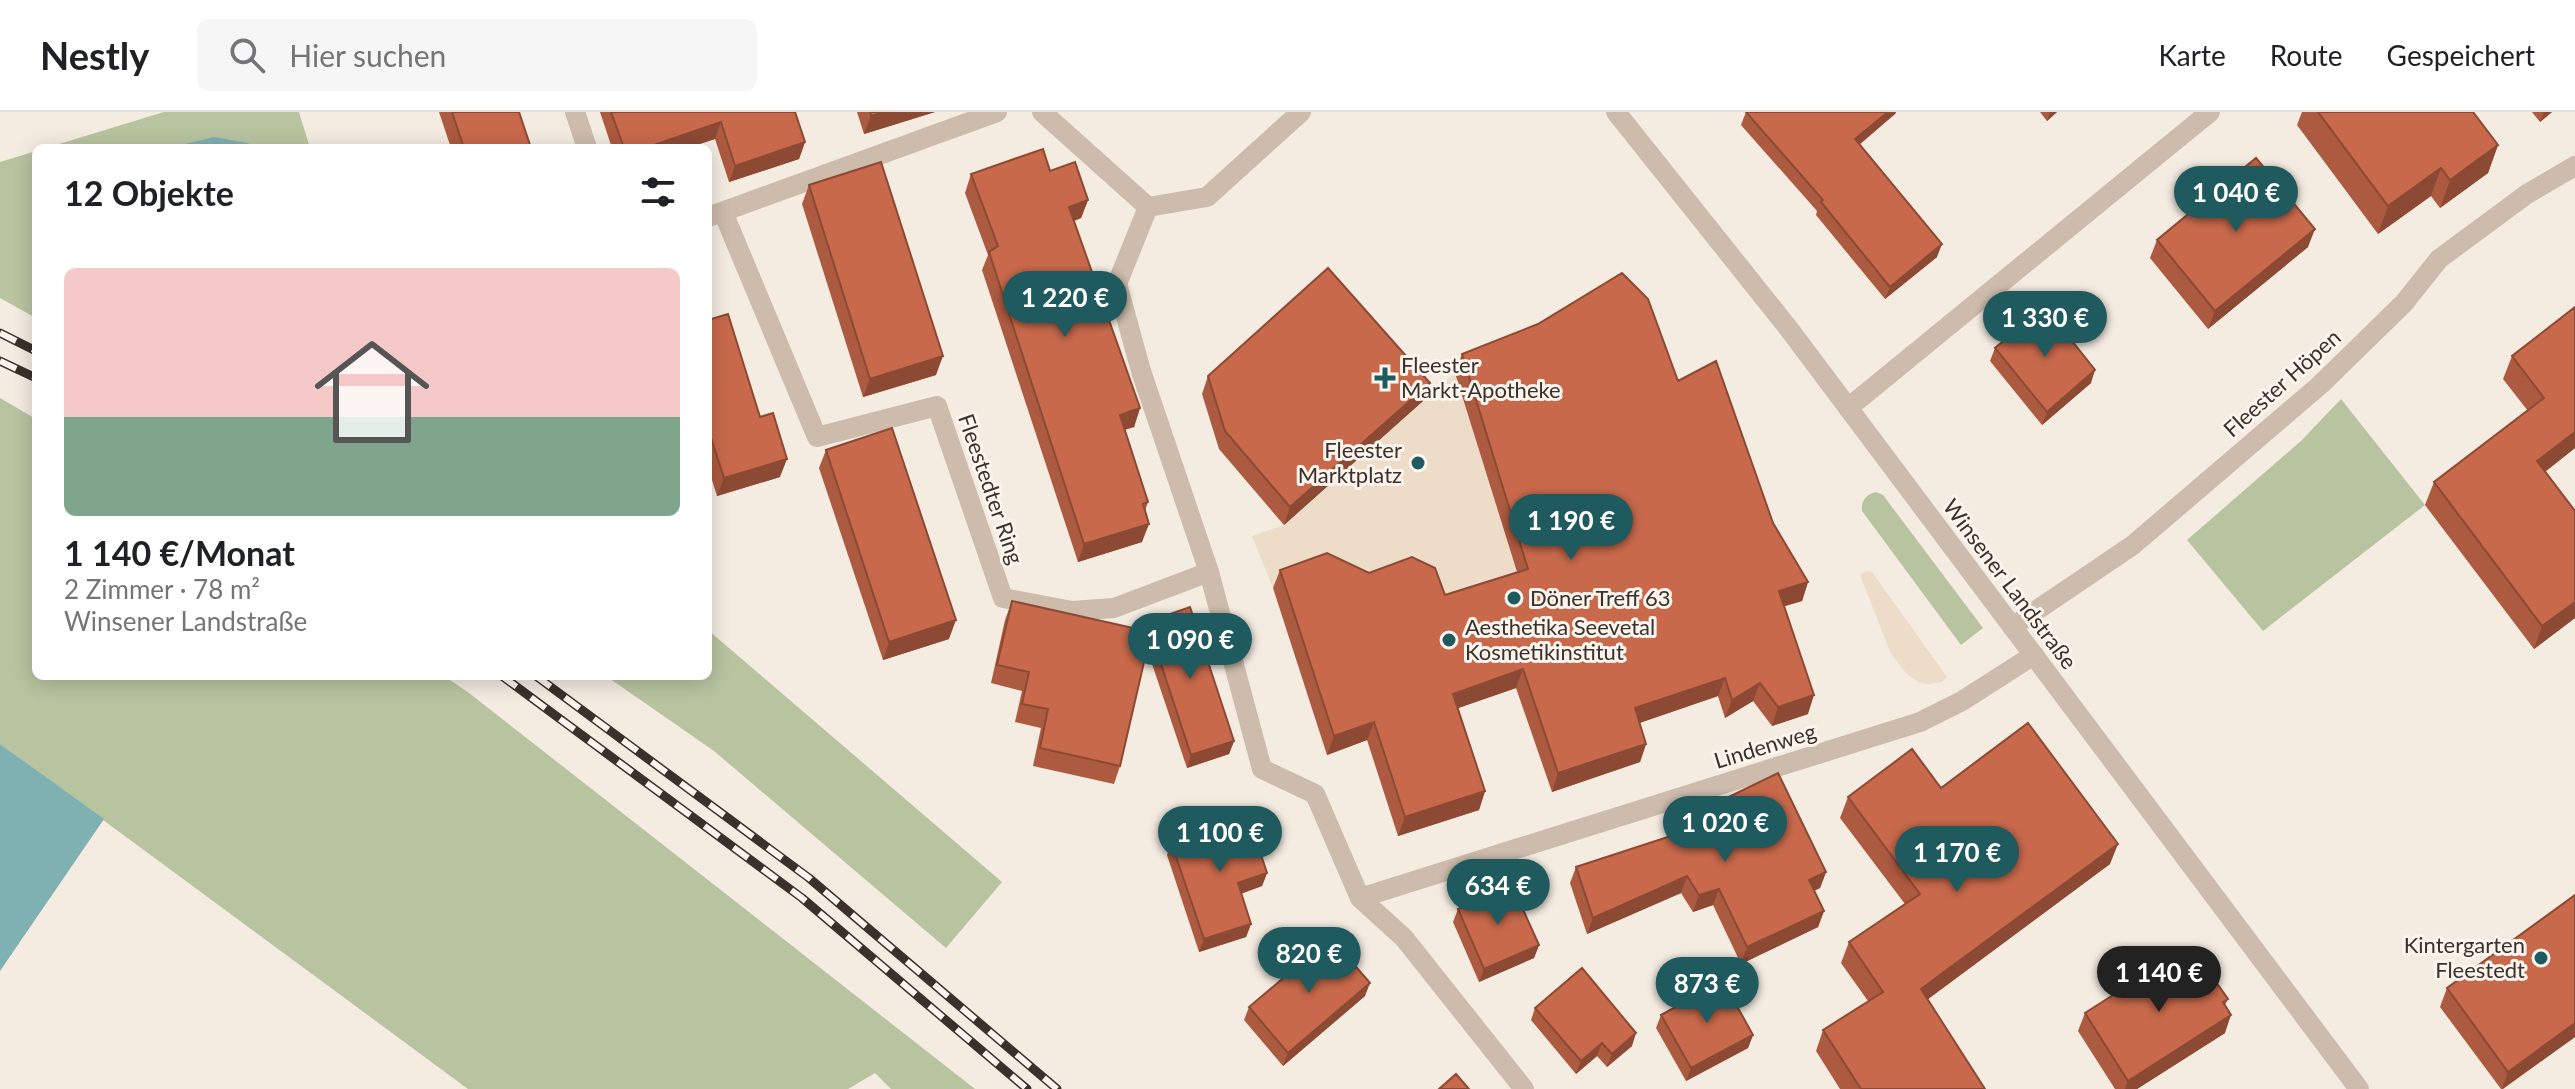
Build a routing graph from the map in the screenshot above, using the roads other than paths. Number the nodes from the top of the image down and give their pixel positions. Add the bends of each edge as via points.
1 (575, 112) edge
2 (997, 112) edge
3 (1042, 112) edge
4 (1301, 112) edge
5 (1616, 112) edge
6 (2210, 112) edge
7 (586, 144) edge
8 (2575, 166) edge
9 (1148, 207) junction
10 (716, 214) edge
11 (1848, 408) junction
12 (1209, 572) junction
13 (2012, 627) junction
14 (2034, 655) junction
15 (1360, 898) junction
16 (1524, 1089) edge
17 (2359, 1089) edge

1 - 7 street
2 - 10 street, Fleestedter Ring
3 - 9 street
4 - 9 street via 1207,197
5 - 11 street, Winsener Landstraße
6 - 11 street
8 - 13 street, Fleester Höpen via 2439,259 2404,303 2320,385 2133,545
9 - 12 street via 1117,284
10 - 12 street, Fleestedter Ring via 817,437 937,406 1003,598 1072,611 1114,608
11 - 13 street, Winsener Landstraße
12 - 15 street via 1262,769 1315,794
13 - 14 street, Winsener Landstraße
14 - 15 street, Lindenweg via 1920,722
14 - 17 street, Winsener Landstraße
15 - 16 street via 1404,938

